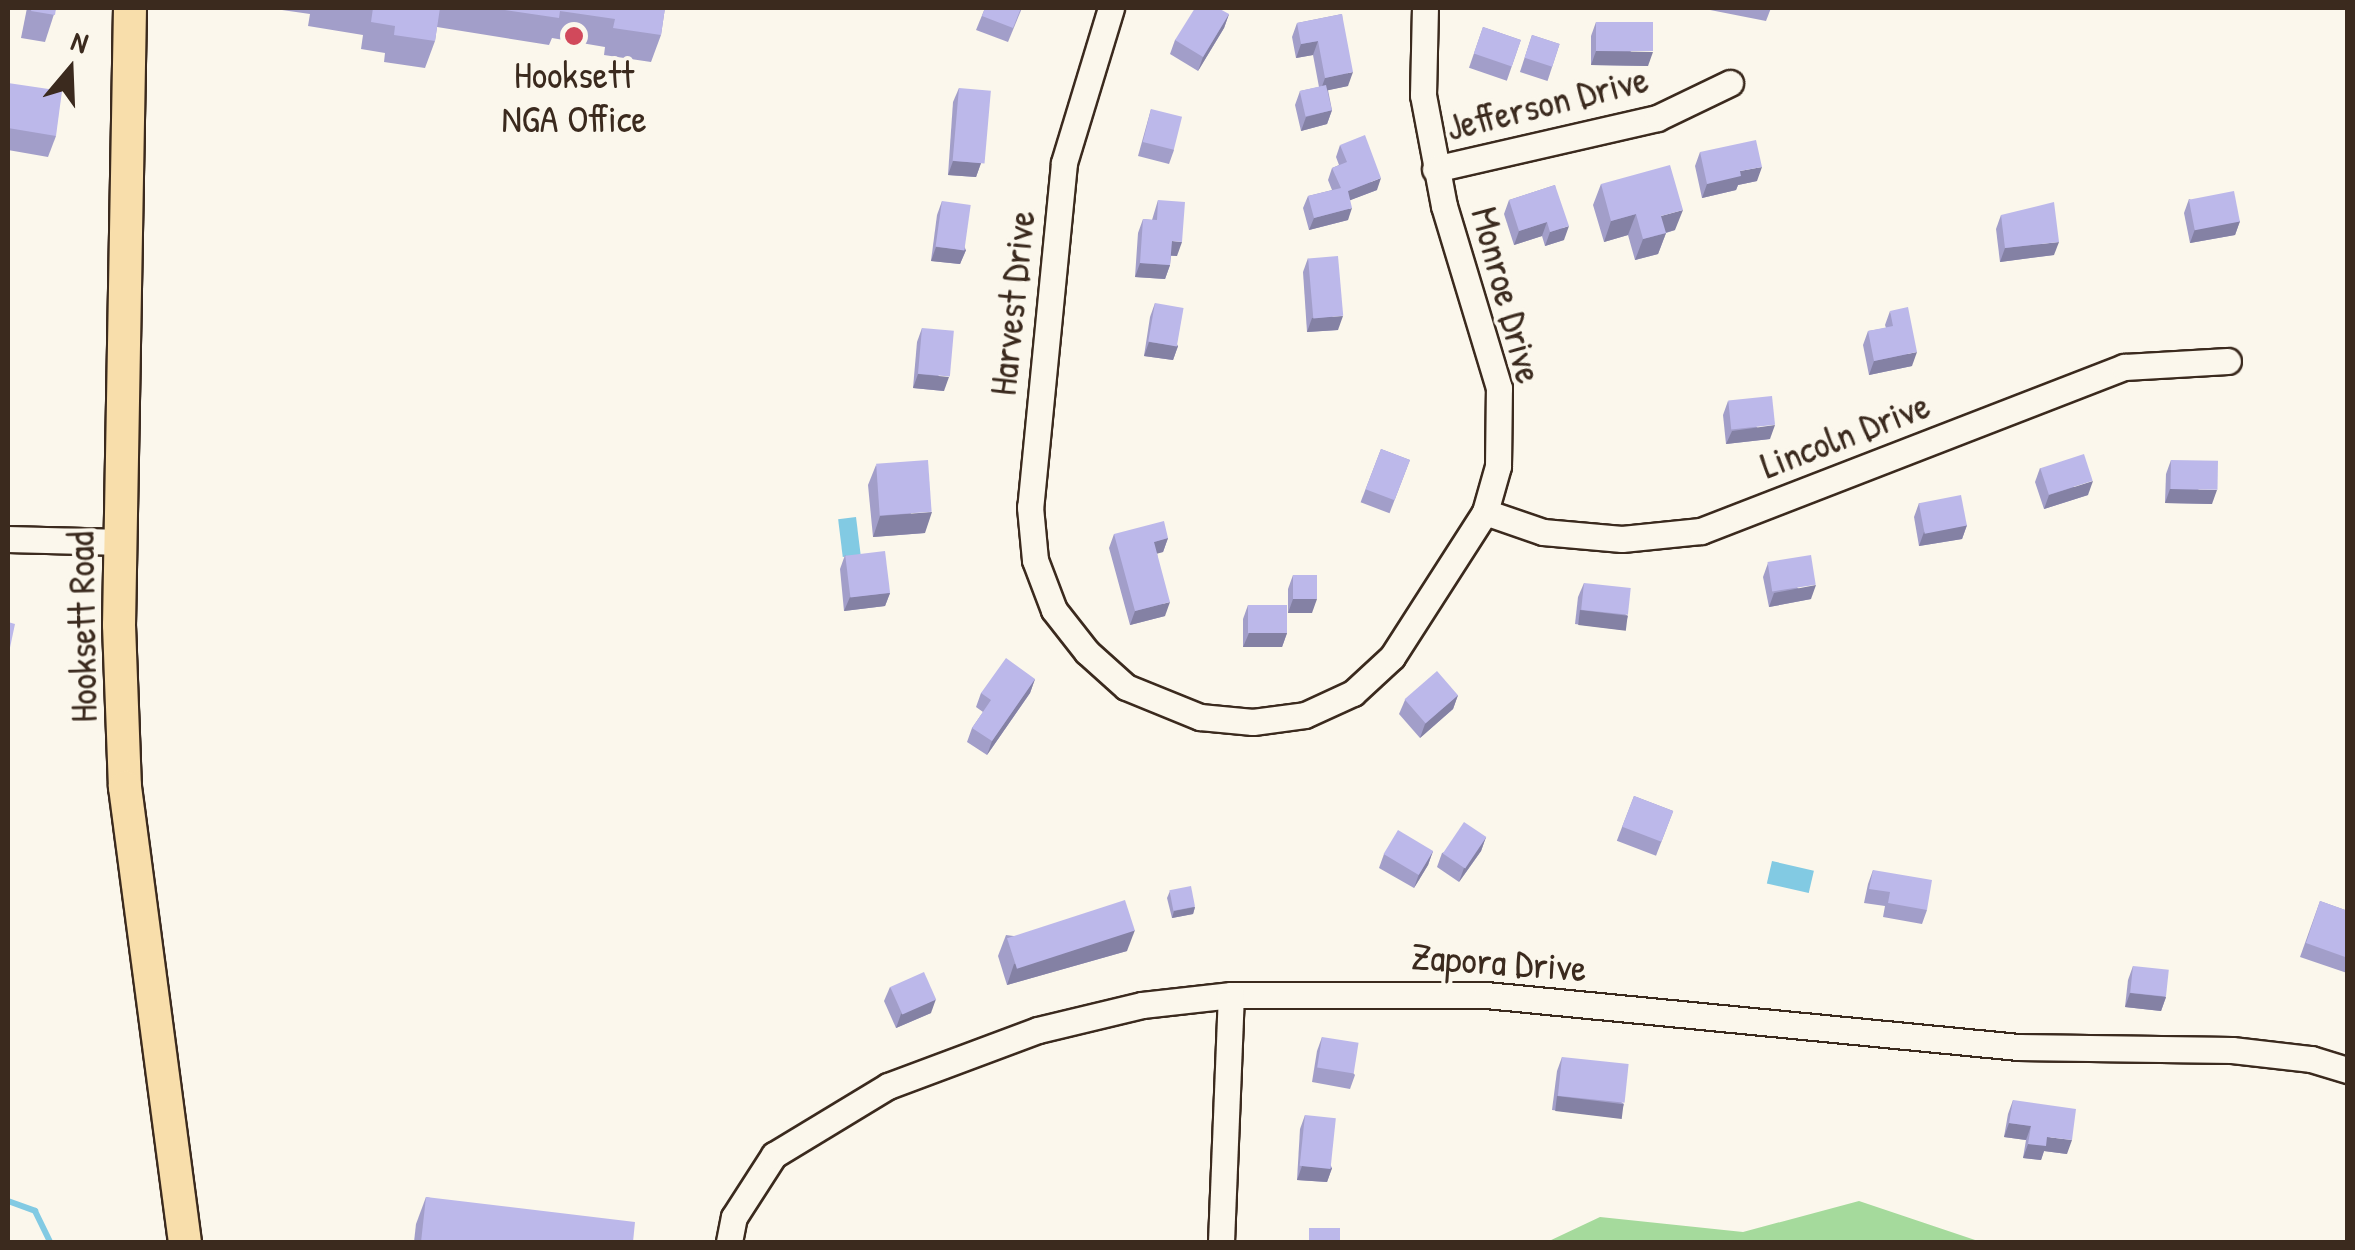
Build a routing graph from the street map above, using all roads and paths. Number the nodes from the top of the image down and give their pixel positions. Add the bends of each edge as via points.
1 (130, 8) edge
2 (1111, 8) edge
3 (1425, 8) edge
4 (1730, 83) dead end
5 (1435, 169) junction
6 (2228, 361) dead end
7 (1486, 512) junction
8 (8, 539) edge
9 (120, 542) junction
10 (1054, 610) joint
11 (1231, 995) junction
12 (2348, 1070) edge
13 (185, 1242) edge
14 (729, 1242) edge
15 (1221, 1242) edge

1 - 9 main road, Hooksett Road
2 - 10 street, Harvest Drive via 1064,163 1030,508 1035,560
3 - 5 street, Monroe Drive via 1423,95
4 - 5 street, Jefferson Drive via 1657,118
5 - 7 street, Monroe Drive via 1499,388 1502,440
6 - 7 street, Lincoln Drive via 2124,367 1701,531 1622,539 1563,534 1517,527
7 - 10 street, Monroe Drive via 1392,657 1353,693 1305,715 1252,722 1200,717 1149,700 1086,652
8 - 9 street
9 - 13 main road, Hooksett Road via 125,787
11 - 12 street, Zapora Drive via 1486,995 2018,1046 2232,1050
11 - 14 street, Zapora Drive via 1142,1005 1038,1030 888,1086 774,1156 734,1217
11 - 15 street

